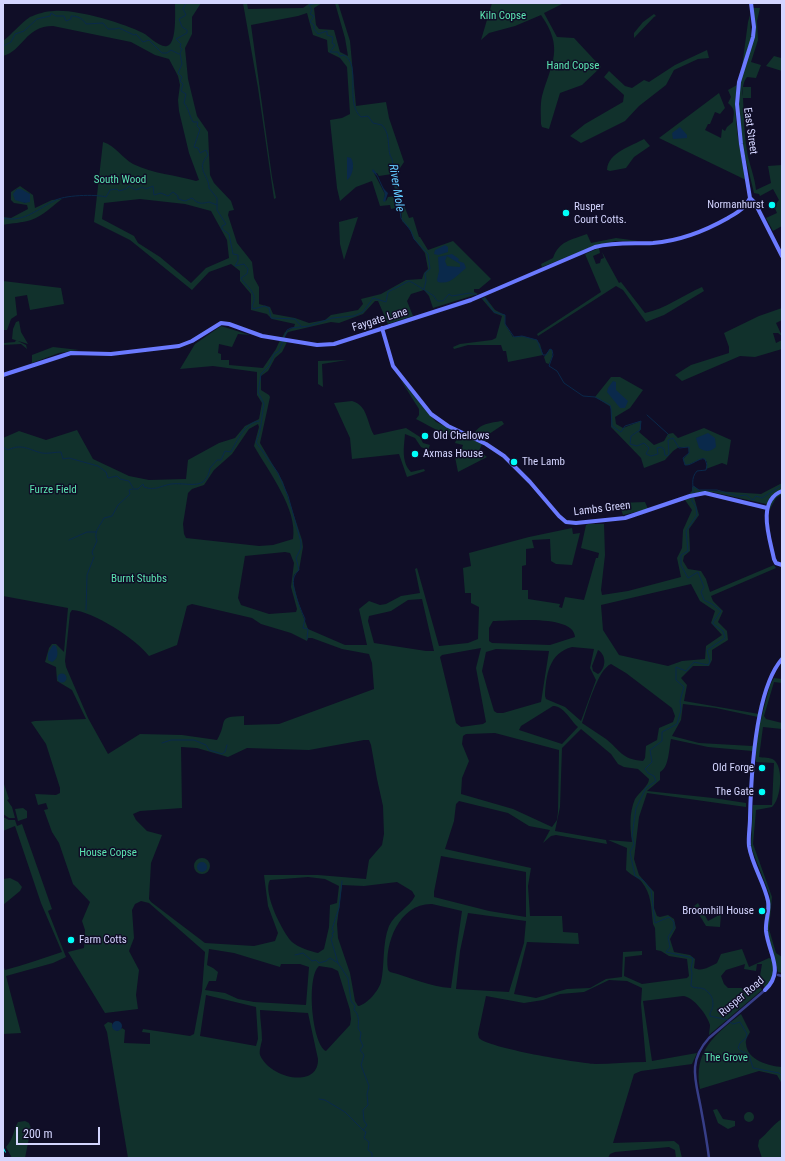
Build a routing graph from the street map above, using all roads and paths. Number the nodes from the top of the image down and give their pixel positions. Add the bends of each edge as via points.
1 (752, 3) edge
2 (750, 198) junction
3 (782, 256) edge
4 (382, 328) junction
5 (3, 375) edge
6 (782, 491) edge
7 (767, 508) junction
8 (782, 565) edge
9 (782, 659) edge
10 (780, 976) edge
11 (765, 990) joint
12 (710, 1158) edge

1 - 2 street, East Street via 753,37 739,82 736,104
2 - 3 street, East Street via 756,203
2 - 4 street, Faygate Lane via 739,211 697,233 663,242 615,243 595,247 480,297
4 - 5 street, Faygate Lane via 330,345 317,345 259,336 221,323 192,342 181,346 113,354 71,353
4 - 7 street, Lambs Green via 393,366 431,414 504,456 566,522 625,518 692,495 713,494
6 - 7 street via 773,497
7 - 8 street via 774,559
9 - 10 street, Rusper Road via 769,680 761,716 751,784 749,838 750,850 768,901 766,933
10 - 11 street, Rusper Road
11 - 12 street, Rusper Road via 704,1043 695,1069 696,1090

